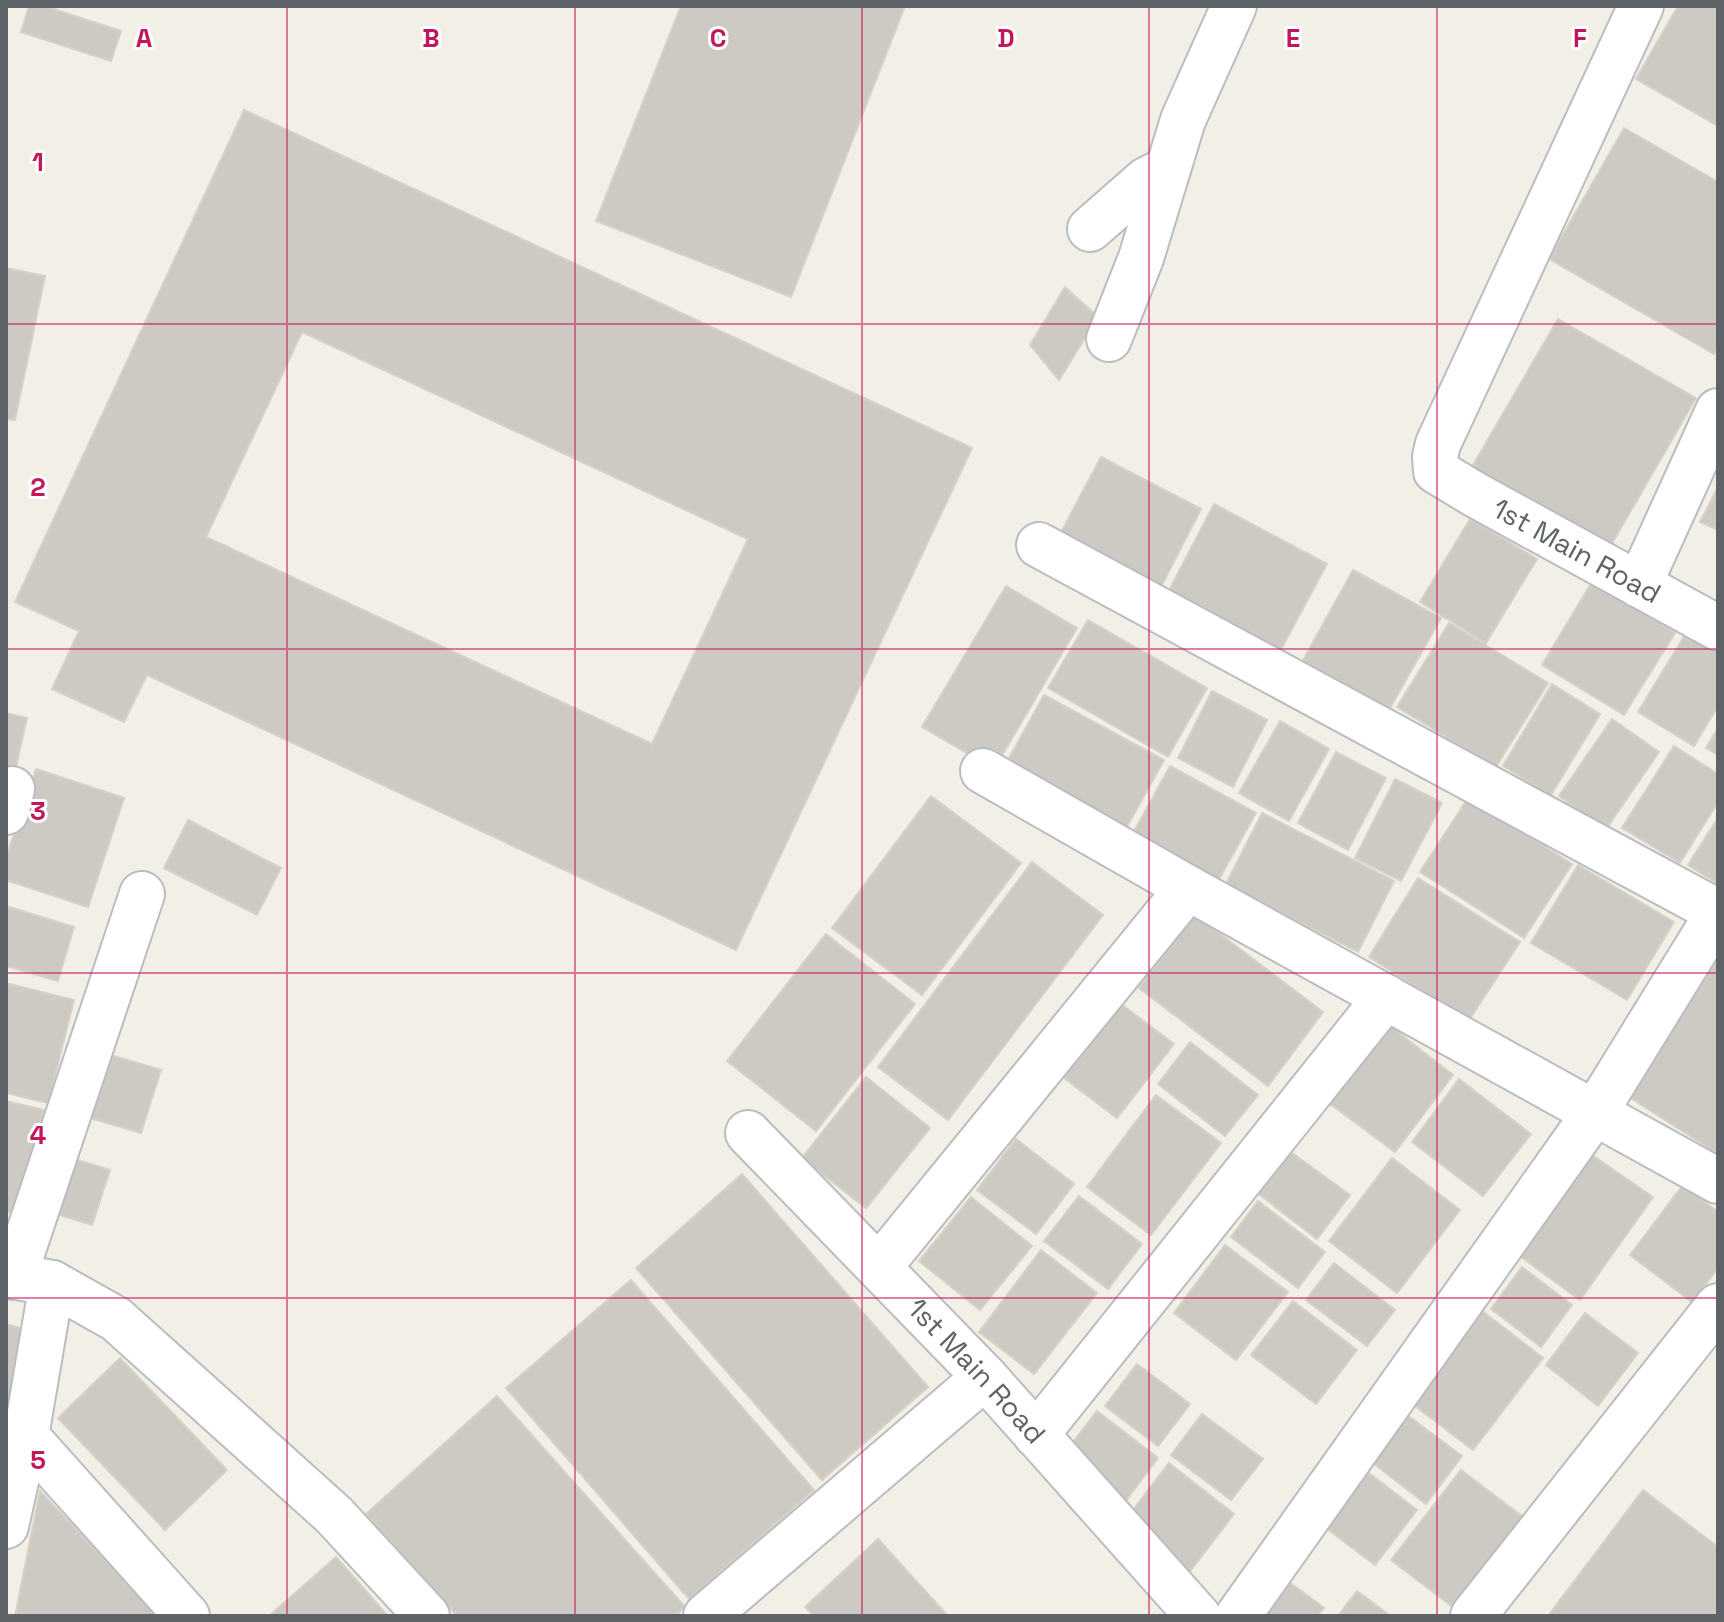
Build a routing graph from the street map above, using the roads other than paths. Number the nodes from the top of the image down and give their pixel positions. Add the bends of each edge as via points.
1 (1234, 6) edge
2 (1641, 6) edge
3 (1168, 169) junction
4 (1090, 229) dead end
5 (1109, 339) dead end
6 (1718, 411) edge
7 (1039, 545) dead end
8 (1639, 585) junction
9 (1718, 628) edge
10 (983, 771) dead end
11 (1188, 888) junction
12 (142, 894) dead end
13 (1718, 912) edge
14 (1386, 997) junction
15 (1594, 1114) junction
16 (748, 1133) dead end
17 (1718, 1181) edge
18 (879, 1267) junction
19 (24, 1278) edge
20 (1718, 1306) edge
21 (985, 1377) junction
22 (1036, 1435) junction
23 (26, 1436) junction
24 (6, 1526) edge
25 (187, 1616) edge
26 (427, 1616) edge
27 (706, 1616) edge
28 (1198, 1616) edge
29 (1238, 1616) edge
30 (1473, 1616) edge

1 - 3 street via 1183,120
2 - 8 street, 1st Main Road via 1435,457 1436,471
3 - 4 street via 1146,180
3 - 5 street
6 - 8 street
7 - 13 street
8 - 9 street, 1st Main Road
10 - 11 street
11 - 14 street
11 - 18 street
12 - 19 street
13 - 15 street
14 - 15 street
14 - 22 street
15 - 17 street
15 - 29 street
16 - 18 street, 1st Main Road
18 - 21 street, 1st Main Road
19 - 23 street
19 - 26 street via 116,1319 334,1515
20 - 30 street
21 - 22 street, 1st Main Road
21 - 27 street
22 - 28 street, 1st Main Road
23 - 24 street
23 - 25 street

